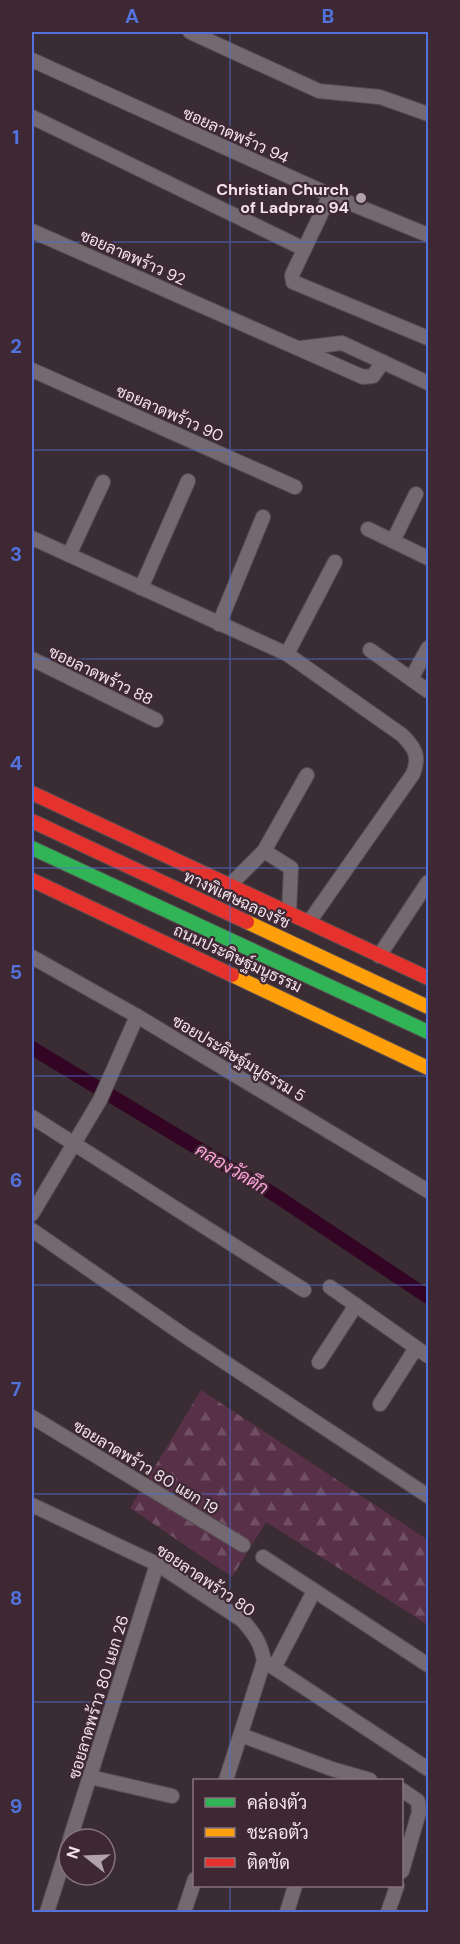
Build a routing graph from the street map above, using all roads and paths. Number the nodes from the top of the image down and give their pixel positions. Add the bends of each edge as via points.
1 (190, 32) edge
2 (32, 60) edge
3 (429, 114) edge
4 (32, 117) edge
5 (330, 195) junction
6 (32, 231) edge
7 (429, 235) edge
8 (304, 249) junction
9 (429, 338) edge
10 (301, 348) junction
11 (383, 362) junction
12 (32, 370) edge
13 (429, 383) edge
14 (188, 481) dead end
15 (103, 482) dead end
16 (295, 487) dead end
17 (416, 494) dead end
18 (263, 517) dead end
19 (368, 529) dead end
20 (32, 538) edge
21 (393, 541) junction
22 (69, 555) junction
23 (429, 558) edge
24 (335, 562) dead end
25 (141, 588) junction
26 (219, 624) junction
27 (429, 648) edge
28 (370, 650) dead end
29 (287, 654) junction
30 (32, 659) edge
31 (411, 679) junction
32 (429, 691) edge
33 (156, 720) dead end
34 (307, 775) dead end
35 (32, 793) edge
36 (32, 821) edge
37 (32, 848) edge
38 (264, 851) junction
39 (32, 880) edge
40 (429, 882) edge
41 (230, 885) junction
42 (289, 912) junction
43 (309, 922) junction
44 (380, 956) junction
45 (32, 957) edge
46 (429, 978) edge
47 (429, 1007) edge
48 (137, 1016) junction
49 (429, 1032) edge
50 (429, 1068) edge
51 (32, 1116) edge
52 (75, 1142) junction
53 (429, 1191) edge
54 (32, 1214) edge
55 (32, 1230) edge
56 (330, 1287) dead end
57 (304, 1290) dead end
58 (356, 1305) junction
59 (416, 1348) junction
60 (429, 1356) edge
61 (319, 1362) dead end
62 (380, 1404) dead end
63 (32, 1417) edge
64 (429, 1496) edge
65 (32, 1505) edge
66 (243, 1545) dead end
67 (263, 1557) dead end
68 (157, 1564) junction
69 (314, 1591) junction
70 (269, 1664) junction
71 (429, 1665) edge
72 (241, 1734) junction
73 (429, 1769) edge
74 (330, 1775) edge
75 (90, 1778) junction
76 (226, 1779) edge
77 (362, 1779) edge
78 (403, 1791) edge
79 (172, 1796) dead end
80 (74, 1827) edge
81 (403, 1867) edge
82 (57, 1881) edge
83 (193, 1885) edge
84 (295, 1887) edge
85 (397, 1887) edge
86 (47, 1912) edge
87 (184, 1912) edge
88 (287, 1912) edge
89 (388, 1912) edge

1 - 3 street via 319,91 380,97
2 - 5 street, ซอยลาดพร้าว 94
4 - 8 street
5 - 7 street, ซอยลาดพร้าว 94
5 - 8 street
6 - 10 street, ซอยลาดพร้าว 92
8 - 9 street via 293,282
10 - 11 street via 342,343
10 - 11 street, ซอยลาดพร้าว 92 via 368,379
11 - 13 street
12 - 16 street, ซอยลาดพร้าว 90
14 - 25 street
15 - 22 street
17 - 21 street
18 - 26 street
19 - 21 street
20 - 22 street
21 - 23 street
22 - 25 street
24 - 29 street
25 - 26 street
26 - 29 street
27 - 31 street
28 - 31 street
29 - 43 street via 402,735 414,748 418,762
30 - 33 street, ซอยลาดพร้าว 88
31 - 32 street
34 - 38 street
35 - 41 main road
36 - 47 main road, ทางพิเศษฉลองรัช
37 - 49 main road
38 - 41 street
38 - 42 street via 291,867
39 - 50 main road, ถนนประดิษฐ์มนูธรรม
40 - 44 street
41 - 42 main road
42 - 43 main road
43 - 44 main road
44 - 46 main road
45 - 48 street, ซอยประดิษฐ์มนูธรรม 5
48 - 52 street via 100,1100
48 - 53 street, ซอยประดิษฐ์มนูธรรม 5
51 - 52 street
52 - 54 street
52 - 57 street
55 - 64 street
56 - 58 street
58 - 59 street
58 - 61 street
59 - 60 street
59 - 62 street
63 - 66 street, ซอยลาดพร้าว 80 แยก 19
65 - 68 street, ซอยลาดพร้าว 80
67 - 69 street
68 - 70 street, ซอยลาดพร้าว 80 via 242,1620
68 - 75 street, ซอยลาดพร้าว 80 แยก 26
69 - 70 street
69 - 71 street
70 - 72 street
70 - 73 street
72 - 74 street
72 - 76 street
74 - 77 street
75 - 79 street
75 - 80 street, ซอยลาดพร้าว 80 แยก 26
78 - 81 street via 417,1801 419,1812
82 - 86 street, ซอยลาดพร้าว 80 แยก 26
83 - 87 street
84 - 88 street
85 - 89 street

